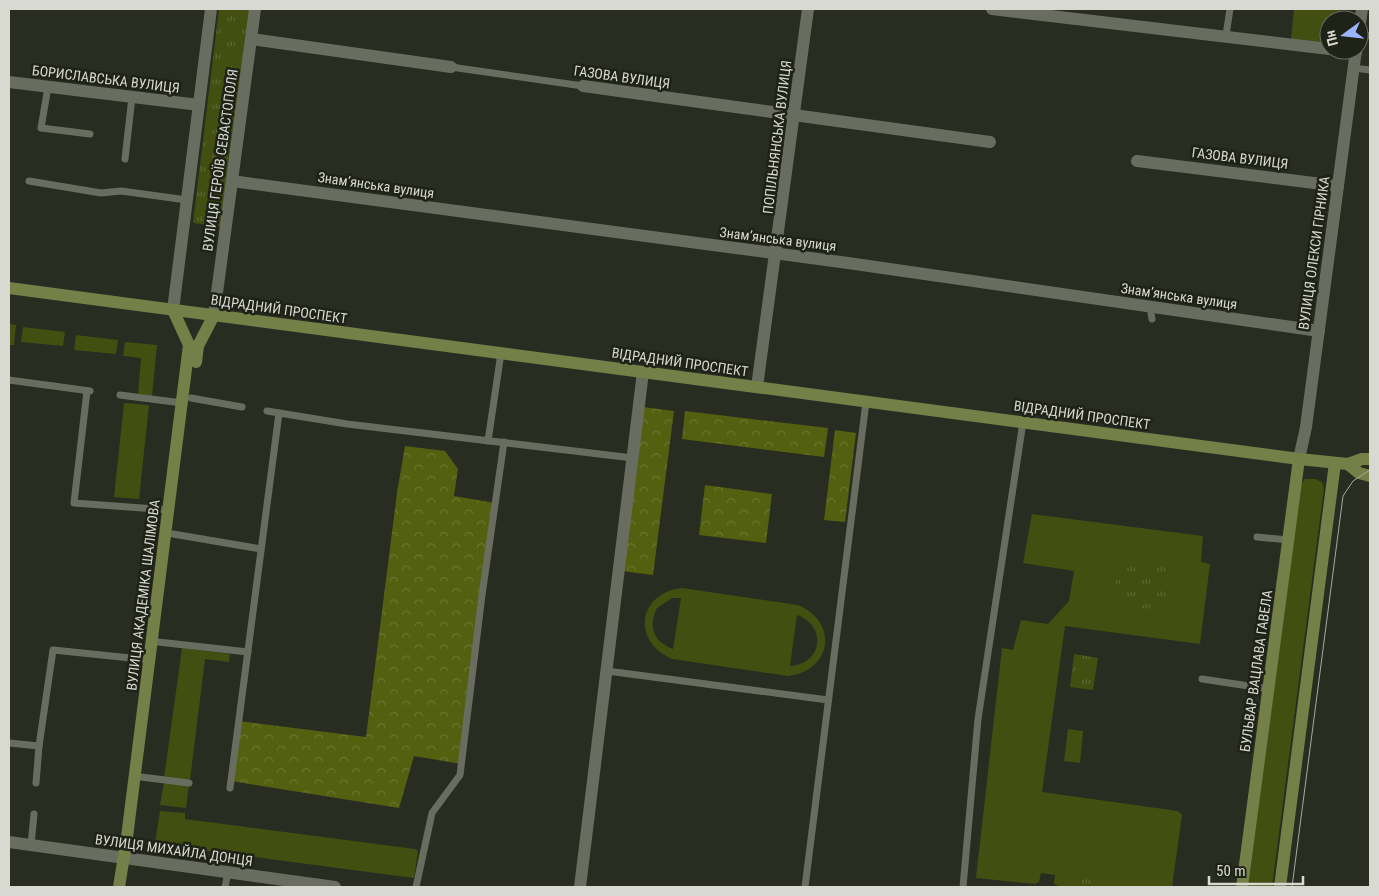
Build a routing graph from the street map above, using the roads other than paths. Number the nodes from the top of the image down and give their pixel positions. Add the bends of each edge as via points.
1 (211, 9) edge
2 (255, 9) edge
3 (808, 9) edge
4 (992, 9) edge
5 (1230, 9) edge
6 (1226, 35) junction
7 (251, 38) junction
8 (1319, 48) edge
9 (1355, 60) edge
10 (451, 68) joint
11 (1354, 68) junction
12 (1370, 70) edge
13 (9, 82) edge
14 (48, 86) junction
15 (583, 86) joint
16 (132, 97) junction
17 (199, 106) junction
18 (795, 117) junction
19 (90, 134) dead end
20 (990, 142) dead end
21 (125, 158) dead end
22 (1138, 161) dead end
23 (29, 181) dead end
24 (232, 181) junction
25 (1338, 186) junction
26 (187, 200) junction
27 (777, 254) junction
28 (9, 288) edge
29 (173, 310) junction
30 (214, 315) junction
31 (1319, 331) junction
32 (501, 354) junction
33 (643, 372) junction
34 (9, 380) edge
35 (758, 387) junction
36 (120, 395) dead end
37 (186, 401) junction
38 (866, 402) junction
39 (242, 408) dead end
40 (267, 411) dead end
41 (279, 413) junction
42 (1023, 422) junction
43 (488, 441) junction
44 (504, 442) junction
45 (633, 458) junction
46 (1299, 459) junction
47 (1370, 459) edge
48 (1335, 463) junction
49 (1348, 464) junction
50 (1370, 476) edge
51 (170, 510) junction
52 (173, 534) junction
53 (1257, 536) dead end
54 (1289, 540) junction
55 (261, 549) junction
56 (158, 642) junction
57 (248, 652) junction
58 (150, 660) junction
59 (607, 671) junction
60 (1202, 679) dead end
61 (1269, 690) junction
62 (828, 700) junction
63 (9, 744) edge
64 (39, 746) junction
65 (141, 777) junction
66 (36, 782) dead end
67 (189, 783) dead end
68 (230, 788) dead end
69 (34, 814) dead end
70 (9, 842) edge
71 (31, 845) junction
72 (127, 858) junction
73 (228, 873) junction
74 (118, 887) edge
75 (126, 887) edge
76 (225, 887) edge
77 (335, 887) edge
78 (416, 887) edge
79 (580, 887) edge
80 (805, 887) edge
81 (963, 887) edge
82 (1242, 887) edge
83 (1280, 887) edge

1 - 17 street, ВУЛИЦЯ ГЕРОЇВ СЕВАСТОПОЛЯ
2 - 7 street, ВУЛИЦЯ ГЕРОЇВ СЕВАСТОПОЛЯ
3 - 18 street, ПОПІЛЬНЯНСЬКА ВУЛИЦЯ
4 - 6 street
5 - 6 lane
6 - 8 street
7 - 10 street, ГАЗОВА ВУЛИЦЯ
7 - 24 street, ВУЛИЦЯ ГЕРОЇВ СЕВАСТОПОЛЯ
9 - 11 street, ВУЛИЦЯ ОЛЕКСИ ГІРНИКА
10 - 15 lane, ГАЗОВА ВУЛИЦЯ
11 - 12 lane
11 - 25 street, ВУЛИЦЯ ОЛЕКСИ ГІРНИКА
13 - 14 street, БОРИСЛАВСЬКА ВУЛИЦЯ
14 - 16 street, БОРИСЛАВСЬКА ВУЛИЦЯ
14 - 19 lane via 41,128
15 - 18 street, ГАЗОВА ВУЛИЦЯ
16 - 17 street, БОРИСЛАВСЬКА ВУЛИЦЯ
16 - 21 lane
17 - 26 street, ВУЛИЦЯ ГЕРОЇВ СЕВАСТОПОЛЯ
18 - 20 street, ГАЗОВА ВУЛИЦЯ
18 - 27 street, ПОПІЛЬНЯНСЬКА ВУЛИЦЯ
22 - 25 street, ГАЗОВА ВУЛИЦЯ
23 - 26 lane via 101,193 121,191
24 - 27 street, Знамʼянська вулиця
24 - 30 street, ВУЛИЦЯ ГЕРОЇВ СЕВАСТОПОЛЯ
25 - 31 street, ВУЛИЦЯ ОЛЕКСИ ГІРНИКА
26 - 29 street, ВУЛИЦЯ ГЕРОЇВ СЕВАСТОПОЛЯ
27 - 31 street, Знамʼянська вулиця via 1151,313
27 - 35 street, ПОПІЛЬНЯНСЬКА ВУЛИЦЯ
28 - 29 main road, ВІДРАДНИЙ ПРОСПЕКТ
29 - 30 main road, ВІДРАДНИЙ ПРОСПЕКТ
29 - 37 main road, ВУЛИЦЯ АКАДЕМІКА ШАЛІМОВА via 189,345
30 - 32 main road, ВІДРАДНИЙ ПРОСПЕКТ
30 - 37 main road, ВУЛИЦЯ АКАДЕМІКА ШАЛІМОВА via 198,346
31 - 46 street, ВУЛИЦЯ ОЛЕКСИ ГІРНИКА
32 - 33 main road, ВІДРАДНИЙ ПРОСПЕКТ
32 - 43 lane
33 - 35 main road, ВІДРАДНИЙ ПРОСПЕКТ
33 - 45 street
34 - 51 lane via 89,391 74,503
35 - 38 main road, ВІДРАДНИЙ ПРОСПЕКТ
36 - 37 lane
37 - 39 lane
37 - 51 main road, ВУЛИЦЯ АКАДЕМІКА ШАЛІМОВА
37 - 52 main road, ВУЛИЦЯ АКАДЕМІКА ШАЛІМОВА
38 - 42 main road, ВІДРАДНИЙ ПРОСПЕКТ
38 - 62 lane
40 - 41 lane
41 - 43 lane
41 - 55 lane
42 - 46 main road, ВІДРАДНИЙ ПРОСПЕКТ
42 - 81 lane via 978,719
43 - 44 lane
44 - 45 lane
44 - 78 lane via 460,775 432,812
45 - 59 street
46 - 48 main road, ВІДРАДНИЙ ПРОСПЕКТ
46 - 54 main road, БУЛЬВАР ВАЦЛАВА ГАВЕЛА
47 - 49 main road, ВІДРАДНИЙ ПРОСПЕКТ via 1362,458
48 - 49 main road, ВІДРАДНИЙ ПРОСПЕКТ
48 - 83 main road
49 - 50 main road, ВІДРАДНИЙ ПРОСПЕКТ via 1359,474
51 - 58 main road, ВУЛИЦЯ АКАДЕМІКА ШАЛІМОВА
52 - 55 lane
52 - 56 main road, ВУЛИЦЯ АКАДЕМІКА ШАЛІМОВА
53 - 54 lane
54 - 61 main road, БУЛЬВАР ВАЦЛАВА ГАВЕЛА
55 - 57 lane
56 - 57 lane
56 - 65 main road, ВУЛИЦЯ АКАДЕМІКА ШАЛІМОВА
57 - 68 lane
58 - 64 lane via 52,650
58 - 72 main road, ВУЛИЦЯ АКАДЕМІКА ШАЛІМОВА
59 - 62 lane
59 - 79 street
60 - 61 lane
61 - 82 main road, БУЛЬВАР ВАЦЛАВА ГАВЕЛА
62 - 80 lane
63 - 64 lane
64 - 66 lane
65 - 67 lane
65 - 72 main road, ВУЛИЦЯ АКАДЕМІКА ШАЛІМОВА
69 - 71 lane
70 - 71 street, ВУЛИЦЯ МИХАЙЛА ДОНЦЯ
71 - 72 street, ВУЛИЦЯ МИХАЙЛА ДОНЦЯ
72 - 73 street, ВУЛИЦЯ МИХАЙЛА ДОНЦЯ
72 - 74 main road, ВУЛИЦЯ АКАДЕМІКА ШАЛІМОВА
72 - 75 main road, ВУЛИЦЯ АКАДЕМІКА ШАЛІМОВА
73 - 76 lane
73 - 77 street, ВУЛИЦЯ МИХАЙЛА ДОНЦЯ

